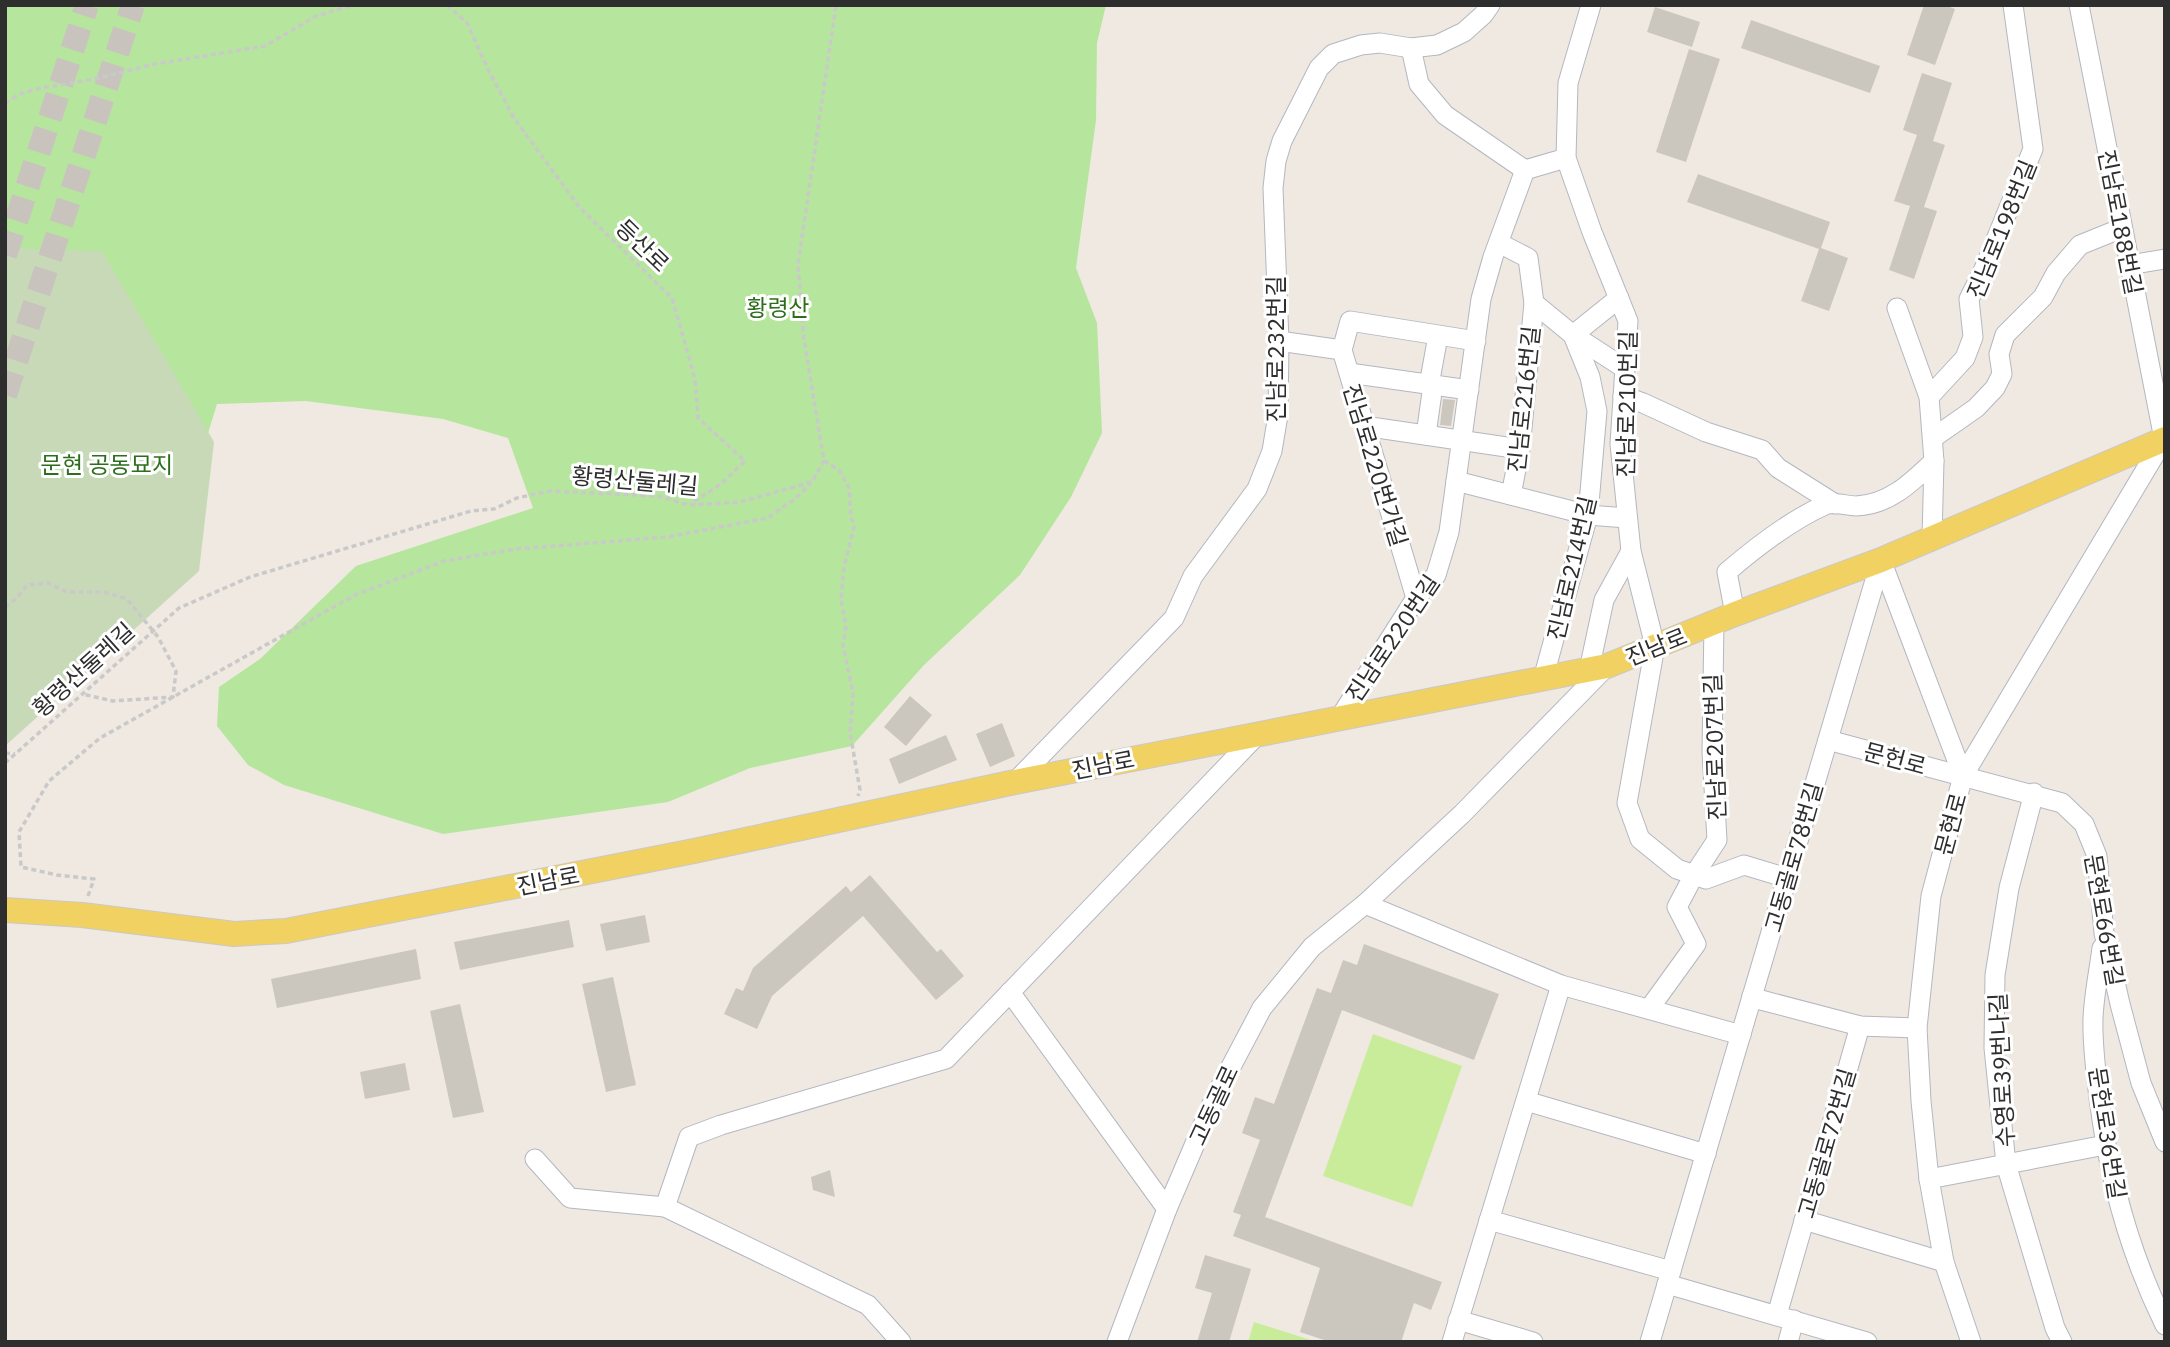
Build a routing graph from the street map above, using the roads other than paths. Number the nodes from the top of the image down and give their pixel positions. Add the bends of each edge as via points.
1 (1490, 5) edge
2 (1591, 5) edge
3 (2013, 5) edge
4 (2079, 5) edge
5 (1411, 48) junction
6 (1566, 158) junction
7 (1525, 170) junction
8 (2122, 229) junction
9 (1499, 243) junction
10 (2165, 259) edge
11 (2129, 265) junction
12 (1619, 298) junction
13 (1534, 303) junction
14 (1897, 308) dead end
15 (1573, 335) junction
16 (1438, 336) junction
17 (1279, 341) junction
18 (1476, 341) junction
19 (1342, 350) junction
20 (1624, 368) junction
21 (1349, 373) junction
22 (1431, 385) junction
23 (1469, 390) junction
24 (1623, 396) junction
25 (1929, 397) junction
26 (1364, 426) junction
27 (1426, 435) junction
28 (1933, 438) junction
29 (2164, 439) edge
30 (1462, 440) junction
31 (1520, 449) junction
32 (1934, 461) junction
33 (1457, 481) junction
34 (1511, 495) junction
35 (1835, 504) junction
36 (1588, 515) junction
37 (1627, 518) junction
38 (1932, 538) junction
39 (1631, 551) junction
40 (1881, 561) junction
41 (1416, 598) junction
42 (1724, 618) junction
43 (1655, 646) junction
44 (1598, 668) junction
45 (1544, 679) junction
46 (1339, 719) junction
47 (1258, 734) junction
48 (1828, 740) junction
49 (1963, 776) junction
50 (1015, 782) junction
51 (2034, 793) junction
52 (1693, 875) junction
53 (1787, 878) junction
54 (1365, 904) junction
55 (5, 910) edge
56 (2104, 933) junction
57 (1561, 985) junction
58 (1010, 992) junction
59 (1752, 996) junction
60 (1649, 1009) junction
61 (1860, 1026) junction
62 (1917, 1028) junction
63 (1741, 1035) junction
64 (1526, 1101) junction
65 (2165, 1142) edge
66 (2105, 1145) junction
67 (1706, 1154) junction
68 (535, 1159) dead end
69 (2006, 1164) junction
70 (1929, 1179) junction
71 (665, 1207) junction
72 (1167, 1209) junction
73 (1489, 1220) junction
74 (1804, 1220) junction
75 (1944, 1262) junction
76 (1669, 1278) junction
77 (1786, 1318) junction
78 (1458, 1320) junction
79 (2165, 1325) edge
80 (901, 1342) edge
81 (1117, 1342) edge
82 (1452, 1342) edge
83 (1533, 1342) edge
84 (1650, 1342) edge
85 (1788, 1342) edge
86 (1867, 1342) edge
87 (1972, 1342) edge
88 (2062, 1342) edge

1 - 5 street, 진남로232번길 via 1464,32 1437,45
2 - 6 street, 진남로210번길 via 1568,83
3 - 25 street, 진남로198번길 via 2033,149 1969,299 1973,337 1965,358
4 - 8 street, 진남로188번길
5 - 7 street via 1419,84 1445,116
5 - 17 street, 진남로232번길 via 1380,43 1333,54 1320,68 1282,141 1273,188
6 - 7 street
6 - 12 street, 진남로210번길
7 - 9 street, 진남로220번길
8 - 11 street, 진남로188번길
8 - 28 street via 2080,245 2043,297 2005,335 1999,354 2002,374 1995,387 1976,408
9 - 13 street, 진남로216번길 via 1528,258
9 - 18 street, 진남로220번길 via 1481,299
10 - 11 street
11 - 29 street, 진남로188번길
12 - 15 street
12 - 20 street, 진남로210번길 via 1628,321
13 - 15 street
13 - 31 street, 진남로216번길
14 - 25 street
15 - 20 street
15 - 36 street, 진남로214번길 via 1590,377 1597,411
16 - 18 street
16 - 19 street via 1350,321
16 - 22 street
17 - 19 street
17 - 50 street, 진남로232번길 via 1279,415 1272,451 1257,489 1193,576 1174,618
18 - 23 street, 진남로220번길
19 - 21 street, 진남로220번가길
20 - 24 street, 진남로210번길
21 - 22 street, 진남로220번가길
21 - 26 street, 진남로220번가길
22 - 23 street
22 - 27 street
23 - 30 street, 진남로220번길
24 - 35 street via 1706,432 1762,450 1778,468
24 - 37 street, 진남로210번길 via 1620,444
25 - 28 street
26 - 27 street
26 - 41 street, 진남로220번가길
27 - 30 street
28 - 32 street
29 - 38 main road, 진남로
29 - 49 street, 문현로
30 - 31 street
30 - 33 street, 진남로220번길
31 - 34 street, 진남로216번길
32 - 35 street via 1910,485 1885,500 1858,506
32 - 38 street
33 - 34 street
33 - 41 street, 진남로220번길 via 1444,555 1436,575
34 - 36 street
35 - 42 street, 진남로207번길 via 1827,503 1761,544 1727,572
36 - 37 street
36 - 45 street, 진남로214번길
37 - 39 street, 진남로210번길
38 - 40 main road, 진남로
39 - 43 street, 진남로210번길
39 - 44 street via 1604,600
40 - 42 main road, 진남로
40 - 48 street, 고동골로78번길
40 - 49 street
41 - 46 street, 진남로220번길
42 - 43 main road, 진남로
42 - 52 street, 진남로207번길 via 1712,752 1717,840
43 - 44 main road, 진남로
43 - 52 street via 1627,803 1640,839 1677,869
44 - 45 main road, 진남로
44 - 54 street, 고동골로 via 1462,814
45 - 46 main road, 진남로
46 - 47 main road, 진남로
47 - 50 main road, 진남로
47 - 58 street
48 - 49 street, 문헌로
48 - 53 street, 고동골로78번길
49 - 51 street, 문현로66번길
49 - 62 street, 문현로 via 1931,896
50 - 55 main road, 진남로 via 286,932 234,934
51 - 56 street, 문현로66번길 via 2062,803 2084,824 2097,856
51 - 69 street, 수영로39번나길 via 2009,888 1995,975 1994,1048
52 - 53 street via 1706,879 1744,865
52 - 60 street, 진남로207번길 via 1677,907 1696,944
53 - 59 street, 고동골로78번길
54 - 57 street
54 - 72 street, 고동골로 via 1312,947 1262,1008 1214,1097
56 - 65 street, 문현로66번길 via 2141,1083
56 - 66 street, 문헌로36번길 via 2093,1018
57 - 60 street
57 - 64 street
58 - 71 street via 946,1059 688,1138
58 - 72 street
59 - 61 street
59 - 63 street, 고동골로78번길
60 - 63 street
61 - 62 street
61 - 74 street, 고동골로72번길
62 - 70 street, 문현로
63 - 67 street, 고동골로78번길
64 - 67 street
64 - 73 street
66 - 69 street
66 - 79 street, 문헌로36번길 via 2122,1218 2143,1281
67 - 76 street, 고동골로78번길
68 - 71 street via 570,1198
69 - 70 street
69 - 88 street, 수영로39번나길
70 - 75 street, 문현로
71 - 80 street via 868,1305
72 - 81 street, 고동골로
73 - 76 street
73 - 78 street
74 - 75 street
74 - 77 street, 고동골로72번길
75 - 87 street, 문현로
76 - 77 street
76 - 84 street, 고동골로78번길
77 - 85 street, 고동골로72번길
77 - 86 street
78 - 82 street
78 - 83 street

